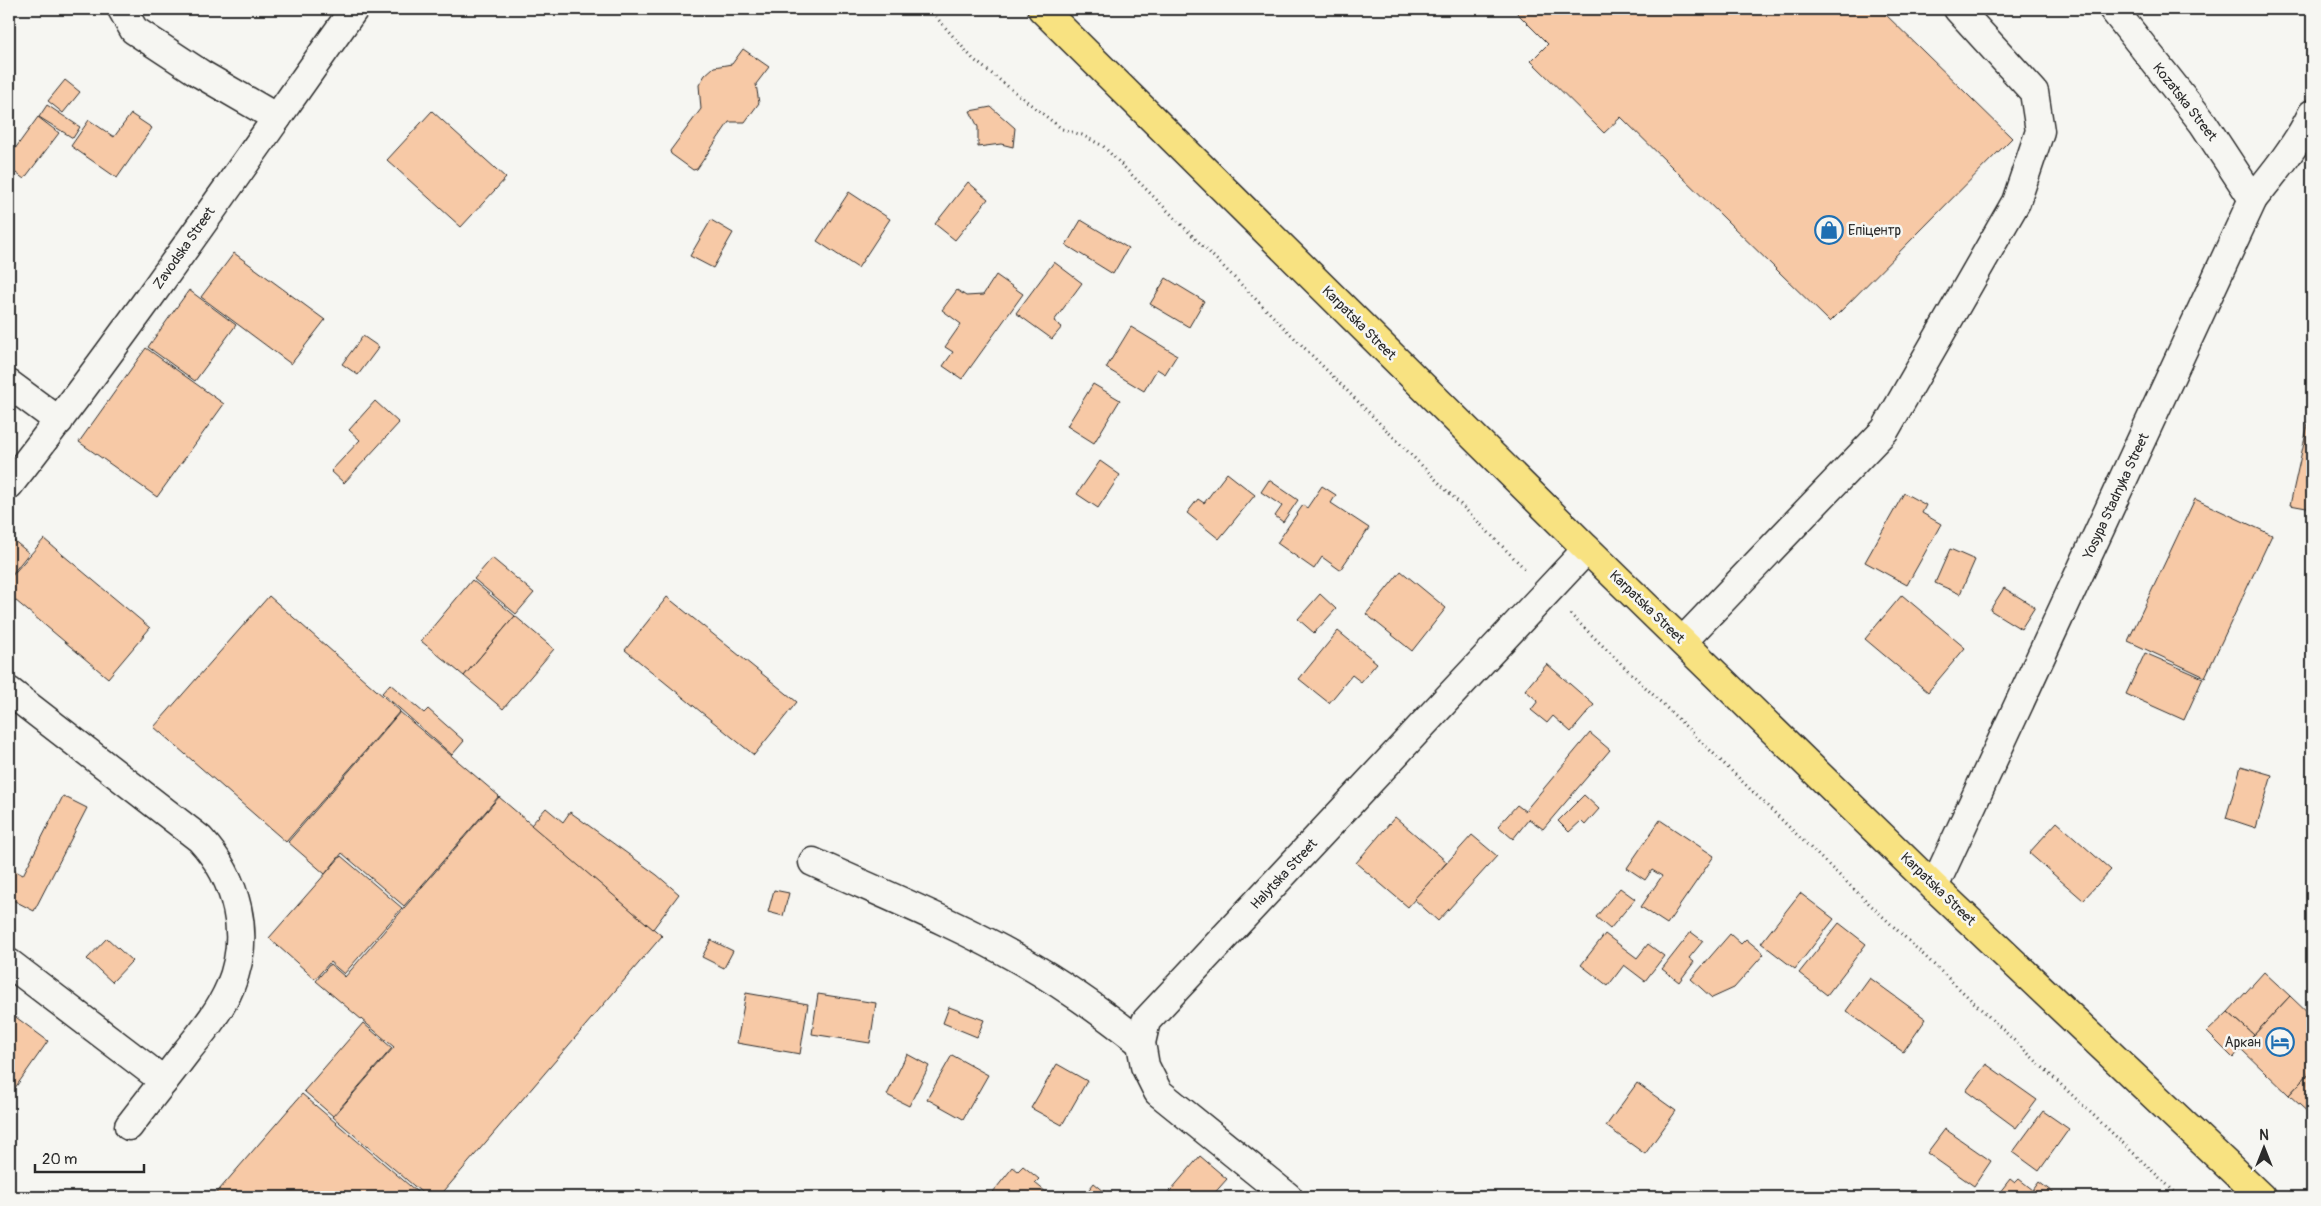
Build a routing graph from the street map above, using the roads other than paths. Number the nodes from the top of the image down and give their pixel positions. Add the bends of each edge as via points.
1 (122, 9) edge
2 (354, 9) edge
3 (1042, 9) edge
4 (1958, 9) edge
5 (2113, 9) edge
6 (2312, 114) edge
7 (277, 118) junction
8 (2253, 199) junction
9 (9, 384) edge
10 (59, 421) junction
11 (9, 485) edge
12 (1587, 549) junction
13 (1683, 641) junction
14 (9, 691) edge
15 (813, 862) dead end
16 (1934, 886) junction
17 (9, 963) edge
18 (1141, 1043) junction
19 (164, 1081) junction
20 (129, 1126) dead end
21 (1288, 1197) edge
22 (2261, 1197) edge

1 - 7 street via 134,30
2 - 7 street, Zavodska Street
3 - 12 main road, Karpatska Street
4 - 13 street via 2034,92 2040,130 2016,202 1885,430
5 - 8 street, Kozatska Street via 2203,123
6 - 8 street, Yosypa Stadnyka Street via 2282,163
7 - 10 street, Zavodska Street
8 - 16 street, Yosypa Stadnyka Street
9 - 10 street
10 - 11 street, Zavodska Street
12 - 13 main road, Karpatska Street
12 - 18 street, Halytska Street via 1146,1021
13 - 16 main road, Karpatska Street
14 - 19 street via 200,838 230,883 239,917 236,970 212,1018
15 - 18 street via 1022,961 1092,1005
16 - 22 main road, Karpatska Street
17 - 19 street
18 - 21 street, Halytska Street via 1145,1066 1158,1092
19 - 20 street

